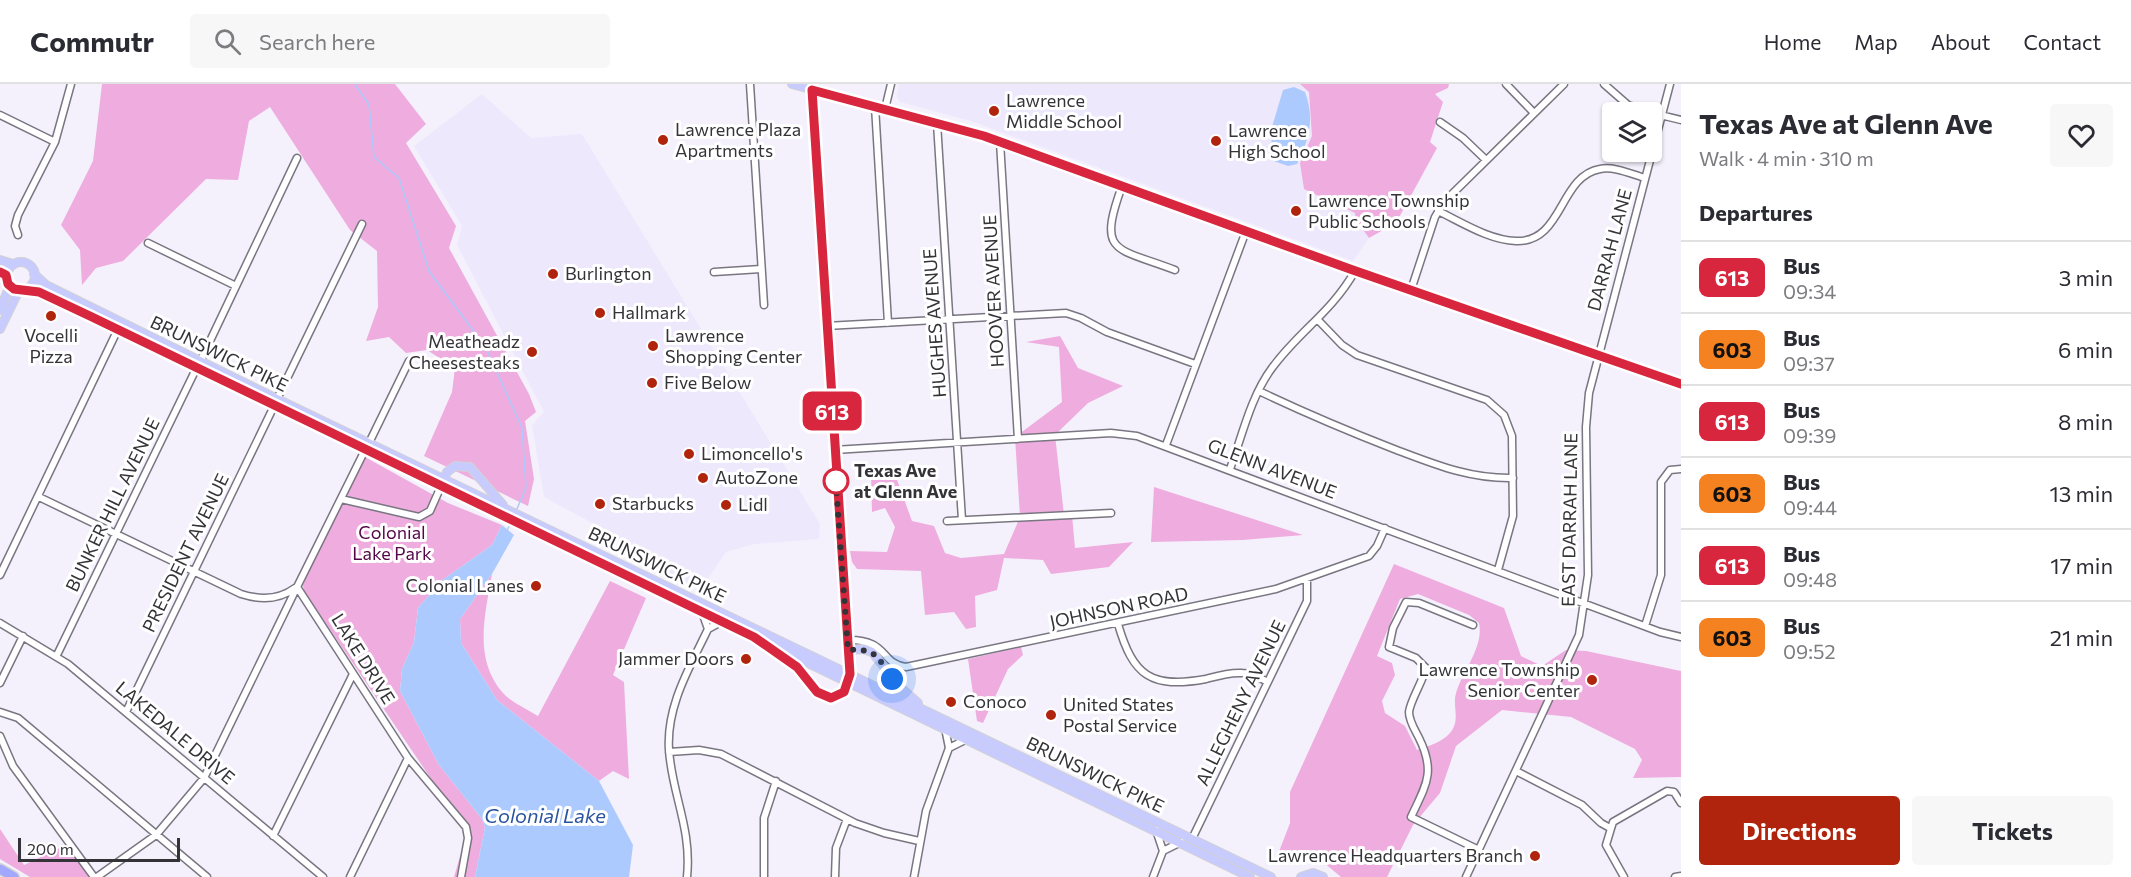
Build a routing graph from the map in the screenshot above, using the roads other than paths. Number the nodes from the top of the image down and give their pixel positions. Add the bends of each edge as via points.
1 (71, 84) edge
2 (750, 84) edge
3 (891, 84) edge
4 (1506, 84) edge
5 (1564, 84) edge
6 (1604, 84) edge
7 (1670, 84) edge
8 (797, 85) edge
9 (812, 90) junction
10 (1626, 102) edge
11 (875, 106) junction
12 (885, 109) junction
13 (1662, 112) edge
14 (1534, 113) junction
15 (0, 115) edge
16 (1662, 116) edge
17 (1681, 120) edge
18 (1440, 122) dead end
19 (937, 123) junction
20 (55, 142) junction
21 (1000, 142) junction
22 (297, 158) dead end
23 (1486, 160) junction
24 (1649, 162) edge
25 (1645, 178) junction
26 (1122, 186) junction
27 (1438, 211) junction
28 (362, 224) dead end
29 (1246, 231) junction
30 (18, 235) dead end
31 (148, 243) dead end
32 (0, 260) edge
33 (13, 264) junction
34 (761, 269) junction
35 (1175, 270) dead end
36 (1355, 271) junction
37 (714, 272) dead end
38 (3, 273) edge
39 (34, 274) junction
40 (10, 285) junction
41 (236, 286) junction
42 (23, 290) junction
43 (1411, 290) junction
44 (764, 305) dead end
45 (0, 310) edge
46 (1011, 315) junction
47 (949, 319) junction
48 (1318, 320) junction
49 (888, 323) junction
50 (826, 326) junction
51 (0, 329) edge
52 (118, 329) junction
53 (1598, 354) junction
54 (409, 362) dead end
55 (1195, 364) junction
56 (198, 365) junction
57 (1681, 384) edge
58 (1259, 391) junction
59 (275, 403) junction
60 (1018, 439) junction
61 (957, 443) junction
62 (1166, 445) junction
63 (367, 447) junction
64 (834, 450) junction
65 (1230, 469) junction
66 (1681, 469) edge
67 (1513, 478) junction
68 (442, 483) junction
69 (39, 496) junction
70 (341, 499) junction
71 (508, 513) junction
72 (1111, 513) dead end
73 (962, 520) junction
74 (947, 521) dead end
75 (525, 523) junction
76 (1385, 528) junction
77 (116, 534) junction
78 (1498, 570) junction
79 (194, 571) junction
80 (0, 575) edge
81 (1307, 579) junction
82 (297, 587) junction
83 (1586, 603) junction
84 (702, 612) junction
85 (721, 622) junction
86 (0, 623) edge
87 (1119, 624) junction
88 (1473, 626) dead end
89 (1645, 626) junction
90 (708, 629) junction
91 (23, 636) junction
92 (1681, 636) edge
93 (754, 637) junction
94 (847, 640) junction
95 (848, 650) junction
96 (57, 655) junction
97 (353, 674) junction
98 (850, 678) junction
99 (0, 682) edge
100 (1268, 682) junction
101 (0, 712) edge
102 (126, 712) junction
103 (939, 717) junction
104 (945, 728) junction
105 (0, 736) edge
106 (967, 739) junction
107 (950, 748) junction
108 (669, 752) junction
109 (408, 758) junction
110 (1516, 771) junction
111 (204, 778) junction
112 (776, 781) junction
113 (1681, 803) edge
114 (848, 819) junction
115 (1610, 828) junction
116 (1156, 830) junction
117 (156, 835) junction
118 (273, 836) junction
119 (1192, 839) junction
120 (919, 841) junction
121 (1181, 842) junction
122 (1479, 850) junction
123 (1163, 851) junction
124 (0, 869) edge
125 (1681, 876) edge
126 (14, 877) edge
127 (95, 877) edge
128 (207, 877) edge
129 (323, 877) edge
130 (350, 877) edge
131 (461, 877) edge
132 (687, 877) edge
133 (764, 877) edge
134 (835, 877) edge
135 (914, 877) edge
136 (1153, 877) edge
137 (1250, 877) edge
138 (1271, 877) edge
139 (1301, 877) edge
140 (1323, 877) edge
141 (1466, 877) edge
142 (1624, 877) edge
143 (1675, 877) edge

1 - 20 street
2 - 34 street
3 - 12 street
4 - 14 street
5 - 14 street
6 - 10 street
7 - 13 street, DARRAH LANE
8 - 9 main road
9 - 11 main road
9 - 50 street
11 - 12 main road
11 - 49 street
12 - 19 main road
14 - 23 street
15 - 20 street
16 - 17 street
18 - 23 street
19 - 21 main road
19 - 47 street, HUGHES AVENUE
20 - 30 street via 18,215
21 - 26 main road
21 - 46 street, HOOVER AVENUE
22 - 41 street, BUNKER HILL AVENUE
23 - 27 street
24 - 25 street, DARRAH LANE
25 - 27 street via 1607,168 1587,173 1549,227 1525,241 1495,237
25 - 53 street, DARRAH LANE
26 - 29 main road
26 - 35 street via 1109,225 1112,242 1120,249
27 - 43 street
28 - 59 street, PRESIDENT AVENUE
29 - 36 main road
29 - 55 street
31 - 41 street
32 - 33 main road
33 - 38 main road
33 - 39 main road via 26,263
34 - 37 street
34 - 44 street
36 - 43 main road
36 - 48 street via 1337,300
38 - 40 main road
39 - 42 main road via 33,284
39 - 56 main road, BRUNSWICK PIKE via 46,285
40 - 42 main road
40 - 45 main road
41 - 56 street, BUNKER HILL AVENUE
42 - 51 main road
42 - 52 main road, BRUNSWICK PIKE
43 - 53 main road
46 - 47 street
46 - 55 street via 1073,315 1107,332
46 - 60 street, HOOVER AVENUE
47 - 49 street
47 - 61 street, HUGHES AVENUE
48 - 58 street via 1275,363
48 - 67 street via 1357,355 1494,404 1511,429
49 - 50 street
50 - 64 street
52 - 56 main road, BRUNSWICK PIKE
52 - 69 street
53 - 57 main road
53 - 83 street, EAST DARRAH LANE via 1586,427
54 - 63 street
55 - 62 street
56 - 59 main road, BRUNSWICK PIKE
56 - 77 street, BUNKER HILL AVENUE
58 - 65 street
58 - 67 street via 1344,430 1456,473
59 - 63 main road, BRUNSWICK PIKE
59 - 79 street, PRESIDENT AVENUE
60 - 61 street, GLENN AVENUE
60 - 62 street, GLENN AVENUE via 1117,434
61 - 64 street, GLENN AVENUE
61 - 73 street, HUGHES AVENUE
62 - 65 street, GLENN AVENUE
63 - 68 main road, BRUNSWICK PIKE
63 - 70 street
64 - 94 street
65 - 76 street, GLENN AVENUE
66 - 89 street via 1670,471 1661,482 1661,575
67 - 78 street via 1512,526
68 - 70 street via 430,511 419,517
68 - 71 main road, BRUNSWICK PIKE
68 - 71 main road via 455,466 470,467
69 - 77 street
69 - 80 street
70 - 82 street
71 - 75 main road, BRUNSWICK PIKE
72 - 73 street
73 - 74 street
75 - 84 main road, BRUNSWICK PIKE
75 - 98 main road, BRUNSWICK PIKE
76 - 78 street, GLENN AVENUE
76 - 81 street, JOHNSON ROAD via 1369,556
77 - 79 street
77 - 96 street, BUNKER HILL AVENUE
78 - 83 street, GLENN AVENUE
79 - 82 street via 250,597 277,597
79 - 102 street, PRESIDENT AVENUE
81 - 87 street, JOHNSON ROAD via 1276,590
81 - 100 street, ALLEGHENY AVENUE via 1306,601
82 - 97 street, LAKE DRIVE
82 - 111 street
83 - 89 street, GLENN AVENUE
83 - 110 street, EAST DARRAH LANE via 1575,648
84 - 85 main road, BRUNSWICK PIKE
84 - 90 street
85 - 90 street
85 - 93 main road, BRUNSWICK PIKE
86 - 91 street, LAKEDALE DRIVE
87 - 94 street, JOHNSON ROAD via 906,667 896,665 869,641
87 - 100 street via 1130,659 1157,679 1187,682 1245,673
88 - 122 street via 1419,603 1406,602 1389,647 1416,658 1426,668 1409,711 1431,771 1411,817
89 - 92 street, GLENN AVENUE
90 - 108 street via 673,707
91 - 96 street, LAKEDALE DRIVE
91 - 99 street
93 - 98 main road, BRUNSWICK PIKE
93 - 98 main road via 797,667 822,696 841,695
94 - 95 street
95 - 98 street
95 - 103 main road via 872,652 900,687
96 - 102 street, LAKEDALE DRIVE
97 - 109 street, LAKE DRIVE
97 - 118 street
98 - 103 main road, BRUNSWICK PIKE
98 - 104 main road, BRUNSWICK PIKE
100 - 119 street, ALLEGHENY AVENUE
101 - 117 street via 18,718
102 - 111 street, LAKEDALE DRIVE
103 - 119 main road, BRUNSWICK PIKE
104 - 106 main road, BRUNSWICK PIKE
104 - 107 street
105 - 127 street via 13,766
106 - 107 street
106 - 116 main road, BRUNSWICK PIKE
107 - 120 street via 932,792
108 - 112 street via 699,750 721,754
108 - 132 street via 687,837
109 - 130 street
109 - 131 street, LAKE DRIVE via 466,827 468,838
110 - 115 street via 1582,805
110 - 122 street, EAST DARRAH LANE
111 - 117 street
111 - 118 street, LAKEDALE DRIVE
112 - 114 street
112 - 133 street via 764,818
113 - 115 street via 1674,792 1667,791 1613,822
114 - 120 street
114 - 134 street via 836,848
115 - 142 street via 1606,844
116 - 121 main road, BRUNSWICK PIKE
116 - 123 street
117 - 127 street
117 - 128 street
118 - 129 street, LAKEDALE DRIVE
119 - 138 main road, BRUNSWICK PIKE
120 - 135 street
121 - 123 street
121 - 137 main road, BRUNSWICK PIKE
122 - 141 street, EAST DARRAH LANE
123 - 136 street
124 - 126 highway
125 - 143 street
139 - 140 main road via 1313,873

